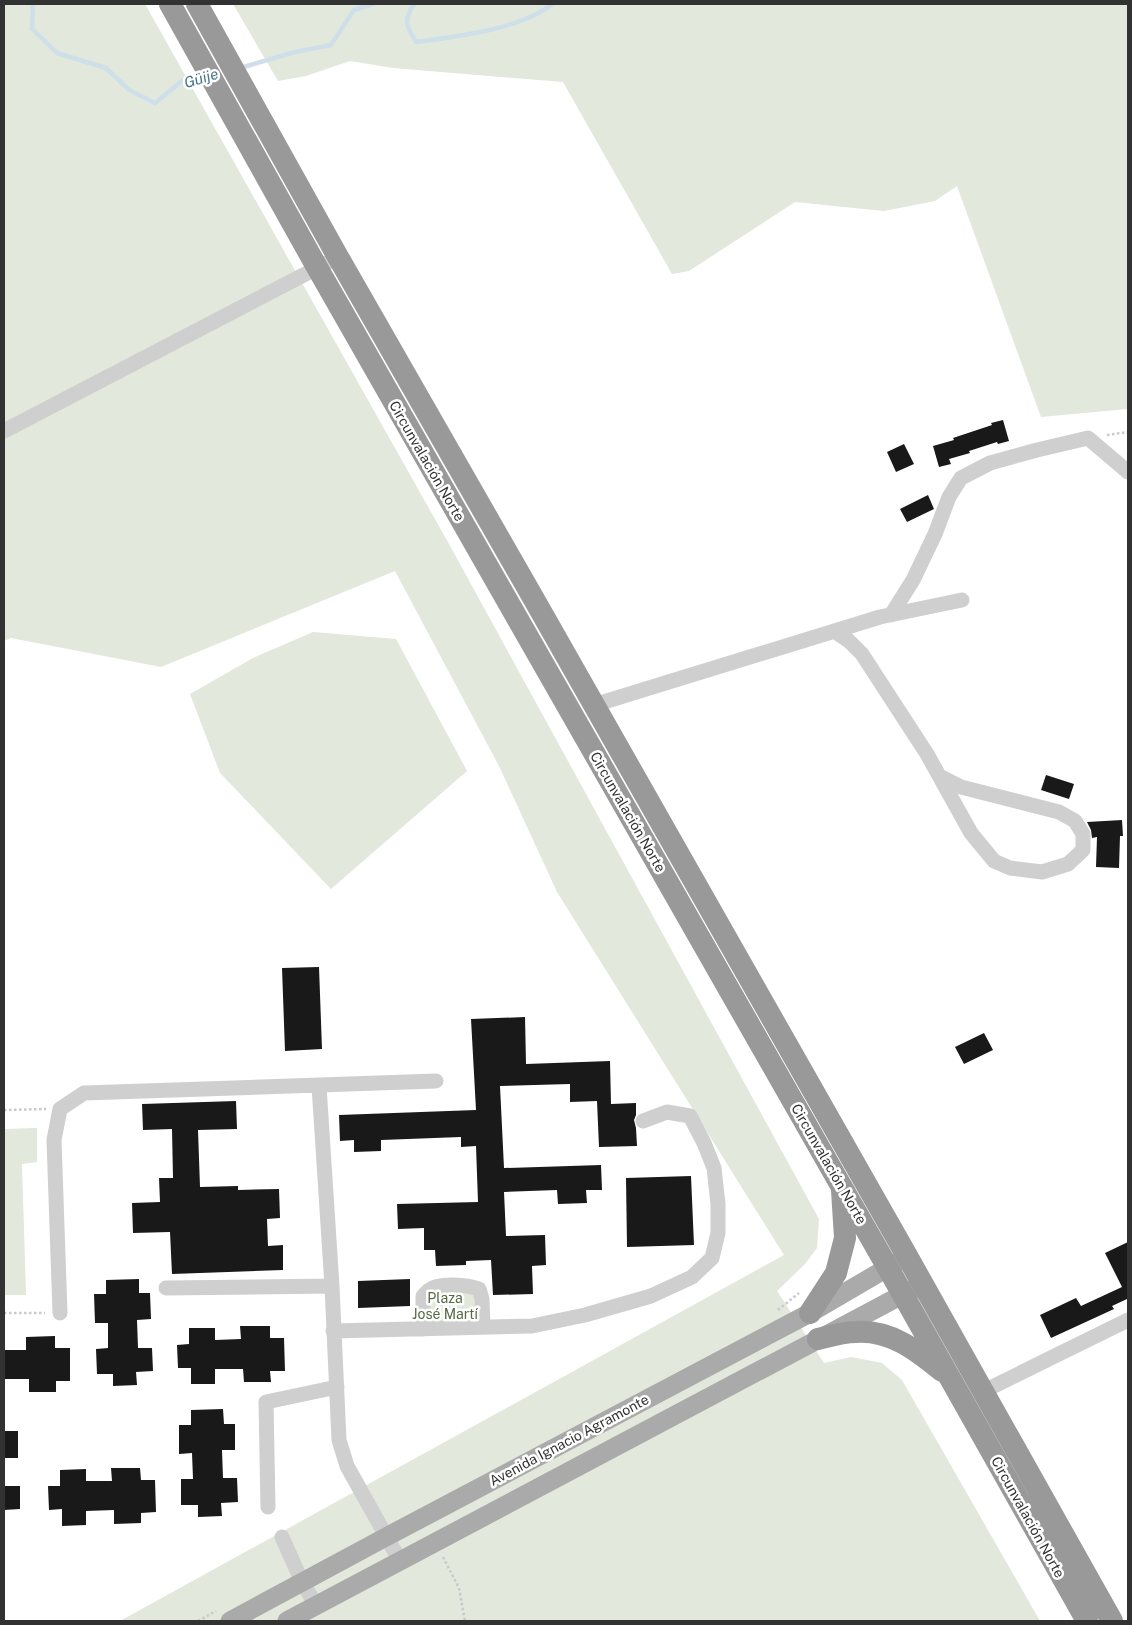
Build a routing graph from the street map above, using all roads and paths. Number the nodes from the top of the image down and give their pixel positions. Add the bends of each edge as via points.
1 (170, 4) edge
2 (197, 4) edge
3 (338, 257) junction
4 (318, 268) junction
5 (4, 431) edge
6 (1128, 472) edge
7 (962, 600) dead end
8 (892, 615) junction
9 (834, 631) junction
10 (594, 705) junction
11 (940, 776) junction
12 (436, 1081) dead end
13 (319, 1086) junction
14 (60, 1109) junction
15 (4, 1110) edge
16 (643, 1121) dead end
17 (842, 1187) junction
18 (898, 1262) junction
19 (332, 1286) junction
20 (166, 1288) dead end
21 (913, 1289) junction
22 (802, 1291) dead end
23 (4, 1313) edge
24 (60, 1313) joint
25 (810, 1313) junction
26 (773, 1314) dead end
27 (1128, 1320) edge
28 (483, 1327) junction
29 (423, 1329) junction
30 (333, 1331) junction
31 (818, 1339) junction
32 (950, 1378) junction
33 (337, 1388) junction
34 (982, 1392) junction
35 (268, 1507) dead end
36 (282, 1537) dead end
37 (386, 1537) junction
38 (433, 1544) junction
39 (400, 1561) junction
40 (302, 1582) junction
41 (316, 1606) junction
42 (226, 1615) edge
43 (198, 1621) edge
44 (287, 1621) edge
45 (465, 1621) edge
46 (1087, 1621) edge
47 (1112, 1621) edge

1 - 4 highway, Circunvalación Norte
2 - 3 highway, Circunvalación Norte
3 - 4 street
3 - 10 highway, Circunvalación Norte
4 - 5 street
4 - 17 highway, Circunvalación Norte
6 - 8 street via 1088,438 990,463 961,478 949,497 914,580
7 - 8 street
8 - 9 street
9 - 10 street
9 - 11 street via 849,640 862,654
10 - 18 highway, Circunvalación Norte
11 - 11 street via 971,833 994,861 1010,868 1042,872 1068,864 1083,850 1083,834 1075,822 1059,812 962,788
12 - 13 street
13 - 14 street via 84,1093
13 - 19 street
14 - 15 path
14 - 24 street via 54,1140
16 - 28 street via 667,1112 690,1116 704,1143 714,1168 718,1204 718,1233 712,1258 692,1277 651,1296 532,1326
17 - 18 highway, Circunvalación Norte
17 - 25 highway via 845,1238 836,1273
18 - 21 highway, Circunvalación Norte
18 - 25 main road, Avenida Ignacio Agramonte
19 - 20 street
19 - 30 street
21 - 31 main road, Avenida Ignacio Agramonte
21 - 32 highway, Circunvalación Norte
21 - 34 highway, Circunvalación Norte
22 - 26 path
23 - 24 path
25 - 37 main road, Avenida Ignacio Agramonte
27 - 34 street
28 - 29 street
28 - 29 street via 479,1289 439,1286 424,1296
29 - 30 street
30 - 33 street
31 - 32 highway via 855,1332 873,1332 895,1338
31 - 38 main road, Avenida Ignacio Agramonte
32 - 46 highway, Circunvalación Norte
33 - 35 street via 266,1402
33 - 37 street via 339,1440 347,1466
34 - 47 highway, Circunvalación Norte
36 - 40 street
37 - 39 street
37 - 40 main road, Avenida Ignacio Agramonte
38 - 39 main road, Avenida Ignacio Agramonte
38 - 45 path via 459,1588
39 - 41 main road, Avenida Ignacio Agramonte
40 - 41 street
40 - 42 main road, Avenida Ignacio Agramonte
41 - 44 main road, Avenida Ignacio Agramonte
42 - 43 path

